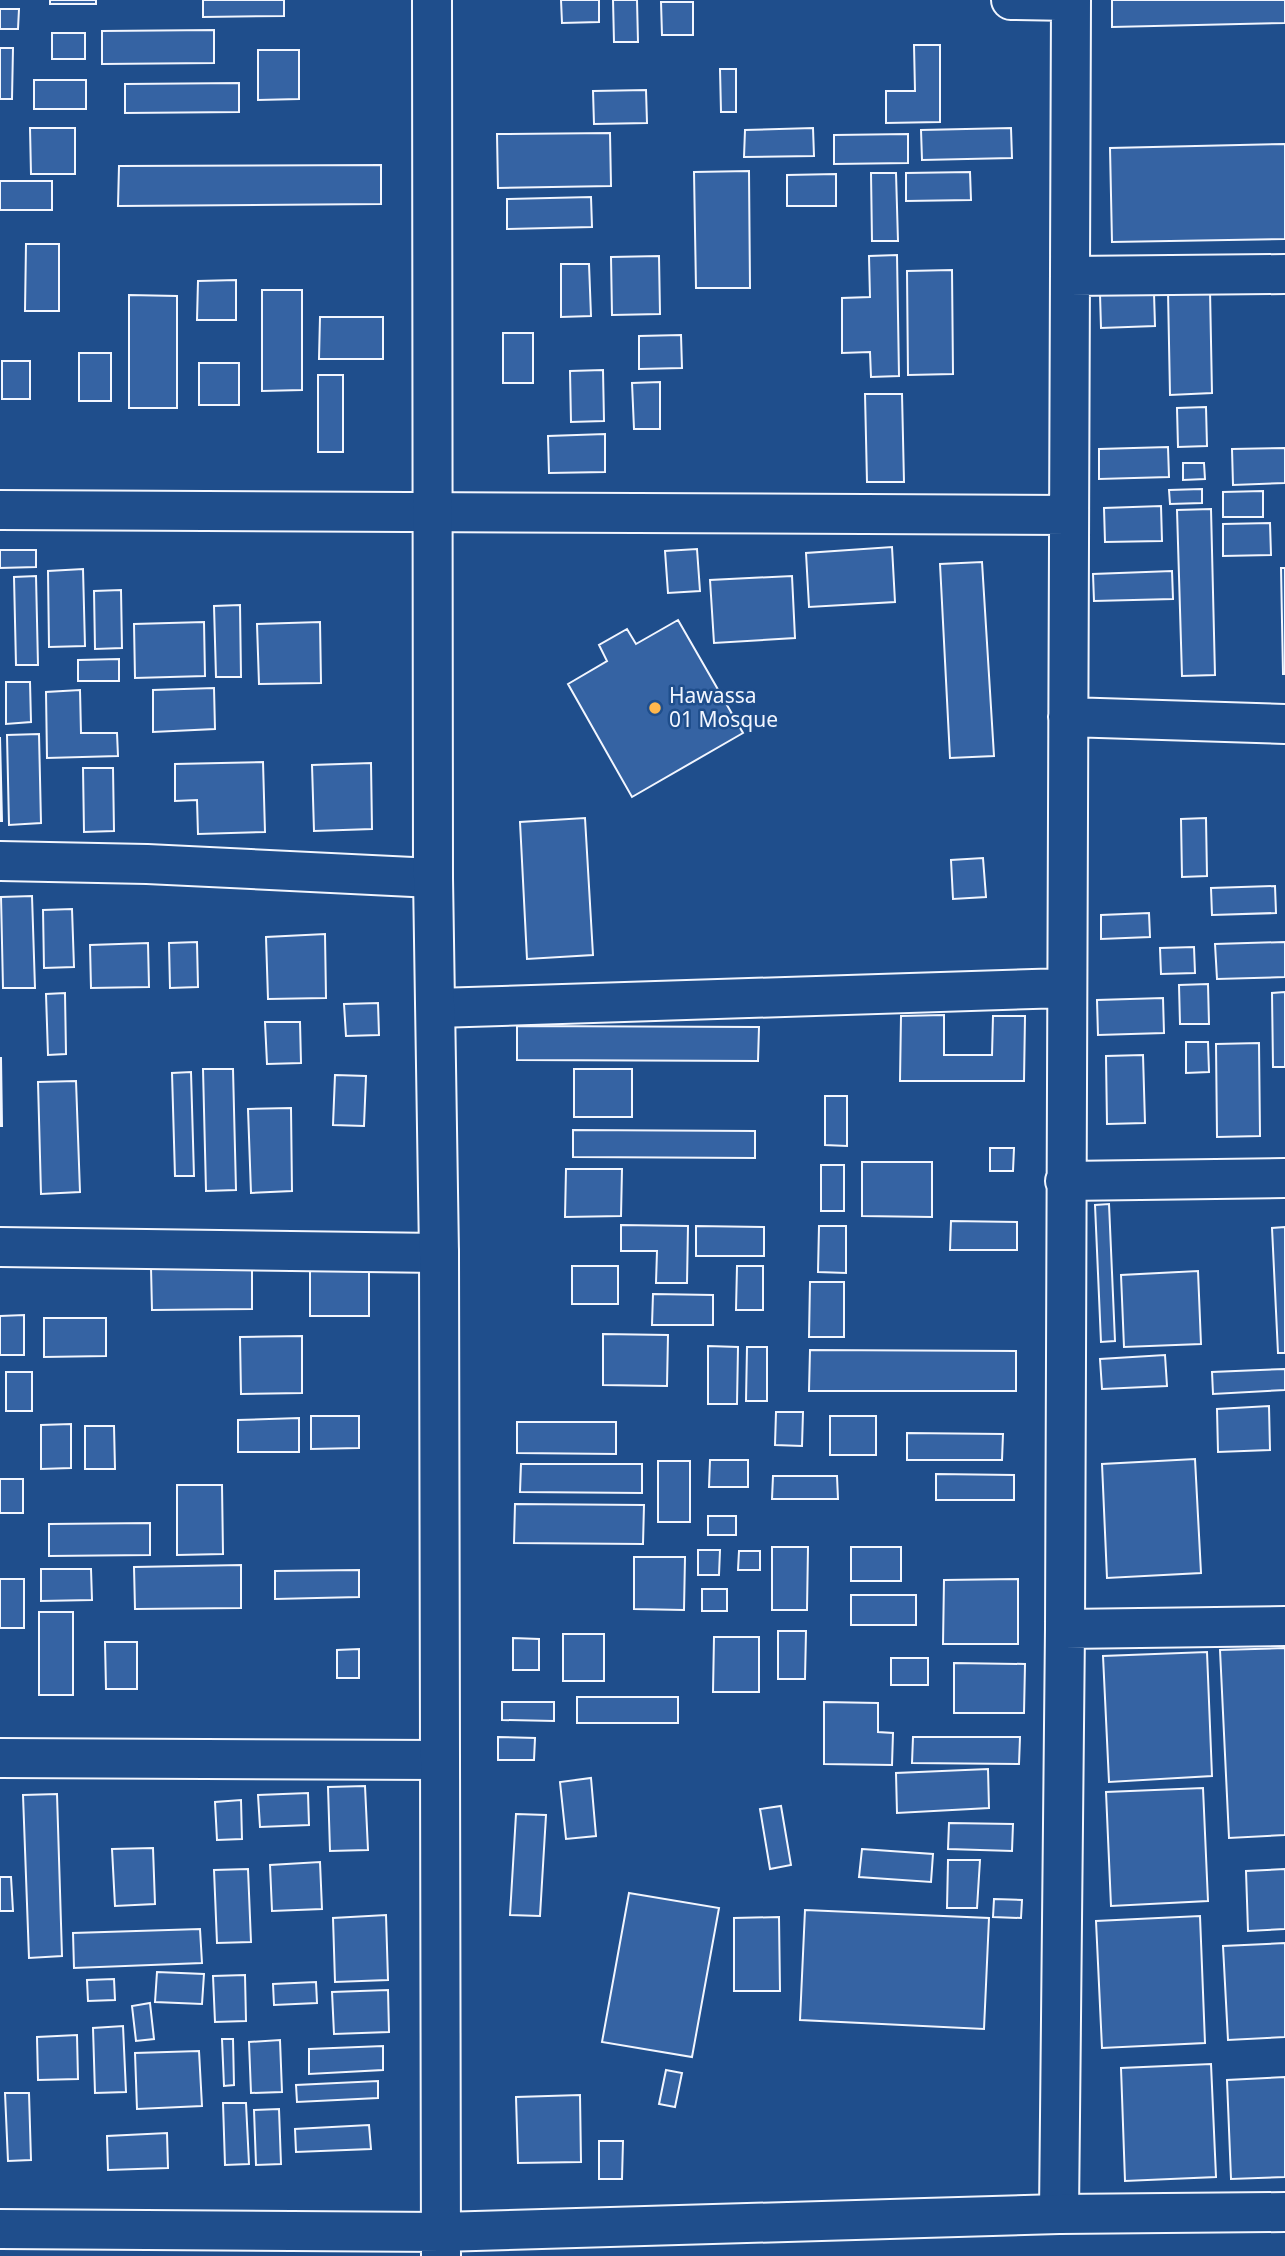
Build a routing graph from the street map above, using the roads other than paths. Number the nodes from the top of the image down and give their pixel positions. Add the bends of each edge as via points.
1 (432, 0) edge
2 (1012, 0) edge
3 (1071, 1) edge
4 (1285, 274) edge
5 (1070, 276) junction
6 (0, 510) edge
7 (432, 512) junction
8 (1069, 515) junction
9 (1068, 717) junction
10 (1285, 724) edge
11 (0, 861) edge
12 (433, 878) junction
13 (1066, 988) junction
14 (436, 1008) junction
15 (1285, 1178) edge
16 (1065, 1181) junction
17 (0, 1247) edge
18 (439, 1253) junction
19 (1285, 1626) edge
20 (1065, 1629) junction
21 (0, 1758) edge
22 (440, 1759) junction
23 (1285, 2212) edge
24 (1059, 2214) junction
25 (0, 2229) edge
26 (441, 2244) edge

1 - 7 street
2 - 3 street
3 - 5 street
4 - 5 street
5 - 8 street
6 - 7 street
7 - 8 street
7 - 12 street
8 - 9 street
9 - 10 street
9 - 13 street
11 - 12 street
12 - 14 street
13 - 14 street
13 - 16 street
14 - 18 street
15 - 16 street
16 - 20 street
17 - 18 street
18 - 22 street
19 - 20 street
20 - 24 street
21 - 22 street
22 - 26 street
23 - 24 street
24 - 26 street
25 - 26 street

